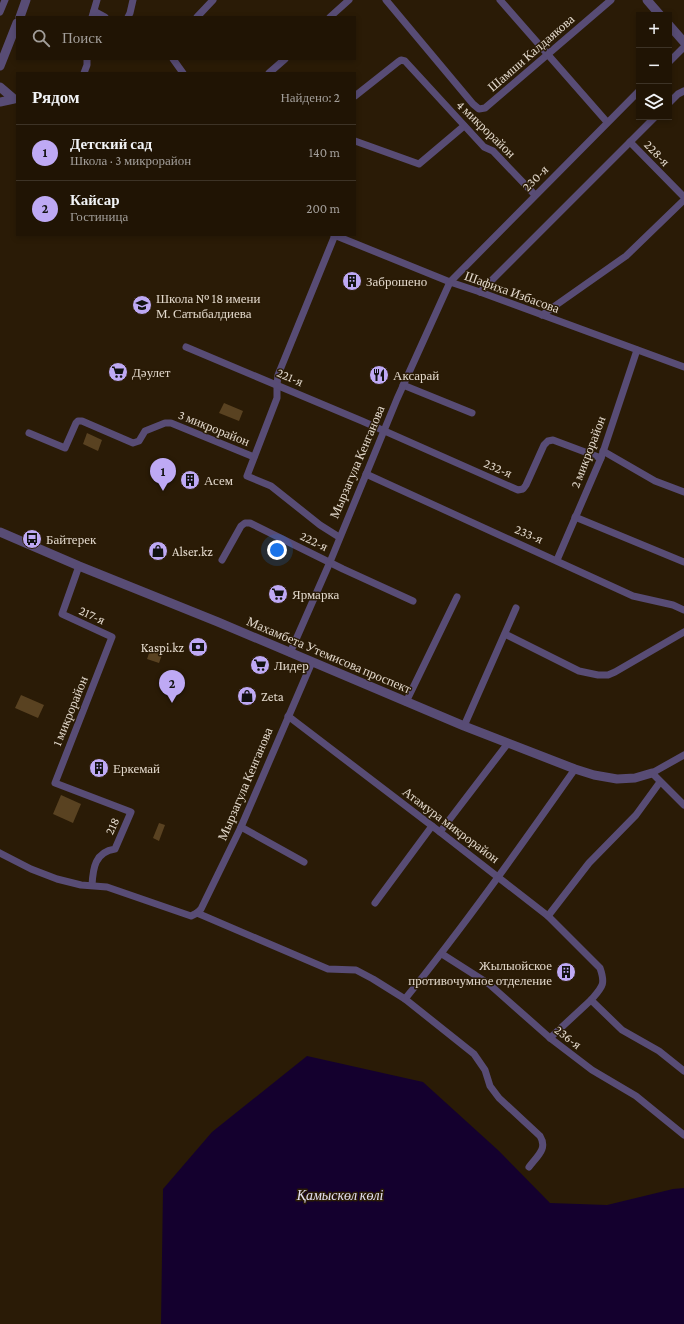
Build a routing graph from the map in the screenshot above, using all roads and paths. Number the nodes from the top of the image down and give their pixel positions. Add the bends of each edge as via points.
1 (5, 0) edge
2 (26, 0) edge
3 (97, 0) edge
4 (132, 0) edge
5 (213, 0) edge
6 (349, 0) edge
7 (386, 0) edge
8 (500, 0) edge
9 (611, 0) edge
10 (647, 0) edge
11 (0, 12) edge
12 (657, 12) edge
13 (93, 14) edge
14 (20, 16) edge
15 (128, 16) edge
16 (198, 16) edge
17 (331, 16) edge
18 (16, 26) edge
19 (672, 28) edge
20 (684, 42) edge
21 (684, 47) edge
22 (547, 54) junction
23 (672, 59) edge
24 (87, 60) edge
25 (174, 60) edge
26 (284, 60) edge
27 (0, 66) edge
28 (84, 72) edge
29 (182, 72) edge
30 (270, 72) edge
31 (0, 87) edge
32 (684, 91) edge
33 (0, 94) edge
34 (636, 94) edge
35 (356, 95) edge
36 (16, 100) edge
37 (672, 100) edge
38 (0, 102) edge
39 (652, 120) edge
40 (607, 122) junction
41 (464, 126) junction
42 (356, 141) edge
43 (630, 142) junction
44 (535, 195) junction
45 (684, 199) edge
46 (335, 236) edge
47 (337, 236) edge
48 (450, 282) junction
49 (480, 292) junction
50 (542, 315) junction
51 (186, 347) dead end
52 (637, 350) junction
53 (684, 367) edge
54 (277, 385) junction
55 (403, 385) junction
56 (472, 413) dead end
57 (384, 430) junction
58 (30, 433) dead end
59 (602, 455) junction
60 (254, 457) junction
61 (366, 474) junction
62 (684, 492) edge
63 (575, 518) junction
64 (0, 532) edge
65 (339, 537) junction
66 (222, 560) dead end
67 (557, 560) junction
68 (330, 562) junction
69 (684, 562) edge
70 (79, 566) junction
71 (457, 597) dead end
72 (413, 601) dead end
73 (516, 608) dead end
74 (684, 610) edge
75 (684, 632) edge
76 (505, 634) junction
77 (112, 637) joint
78 (290, 653) junction
79 (312, 662) junction
80 (406, 702) junction
81 (288, 716) junction
82 (464, 726) junction
83 (508, 743) junction
84 (684, 755) edge
85 (575, 769) junction
86 (652, 773) junction
87 (660, 782) junction
88 (684, 805) edge
89 (131, 812) joint
90 (432, 826) junction
91 (241, 827) junction
92 (440, 832) junction
93 (0, 853) edge
94 (304, 862) dead end
95 (499, 877) junction
96 (92, 885) junction
97 (375, 903) dead end
98 (197, 914) junction
99 (548, 916) junction
100 (442, 954) junction
101 (405, 999) junction
102 (591, 1000) junction
103 (550, 1038) junction
104 (684, 1071) edge
105 (684, 1134) edge
106 (529, 1167) dead end

1 - 11 street
2 - 14 street
3 - 13 street
4 - 15 street
5 - 16 street
6 - 17 street
7 - 22 street, Шамши Калдаякова via 479,109 485,108
8 - 22 street
9 - 22 street, Шамши Калдаякова
10 - 12 street
18 - 27 street
19 - 20 street
21 - 23 street
22 - 40 street
24 - 28 street
25 - 29 street
26 - 30 street
31 - 36 street
32 - 37 street
33 - 36 street
34 - 40 street, 230-я
35 - 41 street, 4 микрорайон via 398,62 405,61
36 - 38 street
39 - 43 street
40 - 44 street, 230-я
41 - 42 street via 419,164
41 - 44 street, 4 микрорайон via 484,147 493,151
43 - 45 street, 228-я
43 - 49 street
44 - 48 street, 230-я
45 - 50 street via 626,256
46 - 54 street via 289,346
47 - 48 street, Шафиха Избасова
48 - 49 street, Шафиха Избасова
48 - 55 street, Мырзагула Кенганова
49 - 50 street, Шафиха Избасова
50 - 52 street, Шафиха Избасова
51 - 54 street, 221-я
52 - 53 street, Шафиха Избасова
52 - 59 street, 2 микрорайон
54 - 57 street, 221-я
54 - 60 street via 277,398
55 - 56 street
55 - 57 street, Мырзагула Кенганова
57 - 59 street, 232-я via 518,490 526,485 548,441
57 - 61 street, Мырзагула Кенганова
58 - 60 street, 3 микрорайон via 65,448 78,421 133,443 139,441 145,431 171,423
59 - 62 street, 232-я
59 - 63 street, 2 микрорайон
60 - 65 street via 248,476 271,486
61 - 65 street, Мырзагула Кенганова
61 - 67 street, 233-я
63 - 67 street, 2 микрорайон
63 - 69 street
64 - 70 street, Махамбета Утемисова проспект
65 - 68 street, Мырзагула Кенганова
66 - 68 street, 222-я via 245,523
67 - 74 street, 233-я via 633,596
68 - 72 street, 222-я
68 - 78 street, Мырзагула Кенганова
70 - 77 street, 217-я via 62,614
70 - 78 street, Махамбета Утемисова проспект
71 - 80 street
73 - 76 street
75 - 76 street via 608,675 579,671
76 - 82 street
77 - 89 street, 1 микрорайон via 55,783
78 - 79 street, Махамбета Утемисова проспект
79 - 80 street, Махамбета Утемисова проспект
79 - 81 street, Мырзагула Кенганова
80 - 82 street, Махамбета Утемисова проспект
81 - 90 street, Атамура микрорайон
81 - 91 street, Мырзагула Кенганова
82 - 83 street, Махамбета Утемисова проспект
83 - 85 street, Махамбета Утемисова проспект
83 - 92 street
84 - 86 street
85 - 86 street, Махамбета Утемисова проспект via 618,779
85 - 95 street
86 - 87 street
87 - 88 street
87 - 99 street via 636,815 589,863
89 - 96 street, 218 via 115,849 104,852 99,857 93,872
90 - 92 street, Атамура микрорайон
90 - 97 street
91 - 94 street
91 - 98 street, Мырзагула Кенганова
92 - 95 street, Атамура микрорайон
93 - 96 street via 31,870 81,885
95 - 99 street, Атамура микрорайон
95 - 100 street
96 - 98 street via 107,887 191,916
98 - 101 street via 328,969 356,970
99 - 102 street, Атамура микрорайон via 600,968 604,978 602,988
100 - 101 street
100 - 103 street, 236-я via 489,984
101 - 106 street via 474,1054 499,1098 540,1136 544,1142 543,1148
102 - 103 street, Атамура микрорайон
102 - 104 street via 622,1030 659,1051
103 - 105 street, 236-я via 592,1070 636,1096

